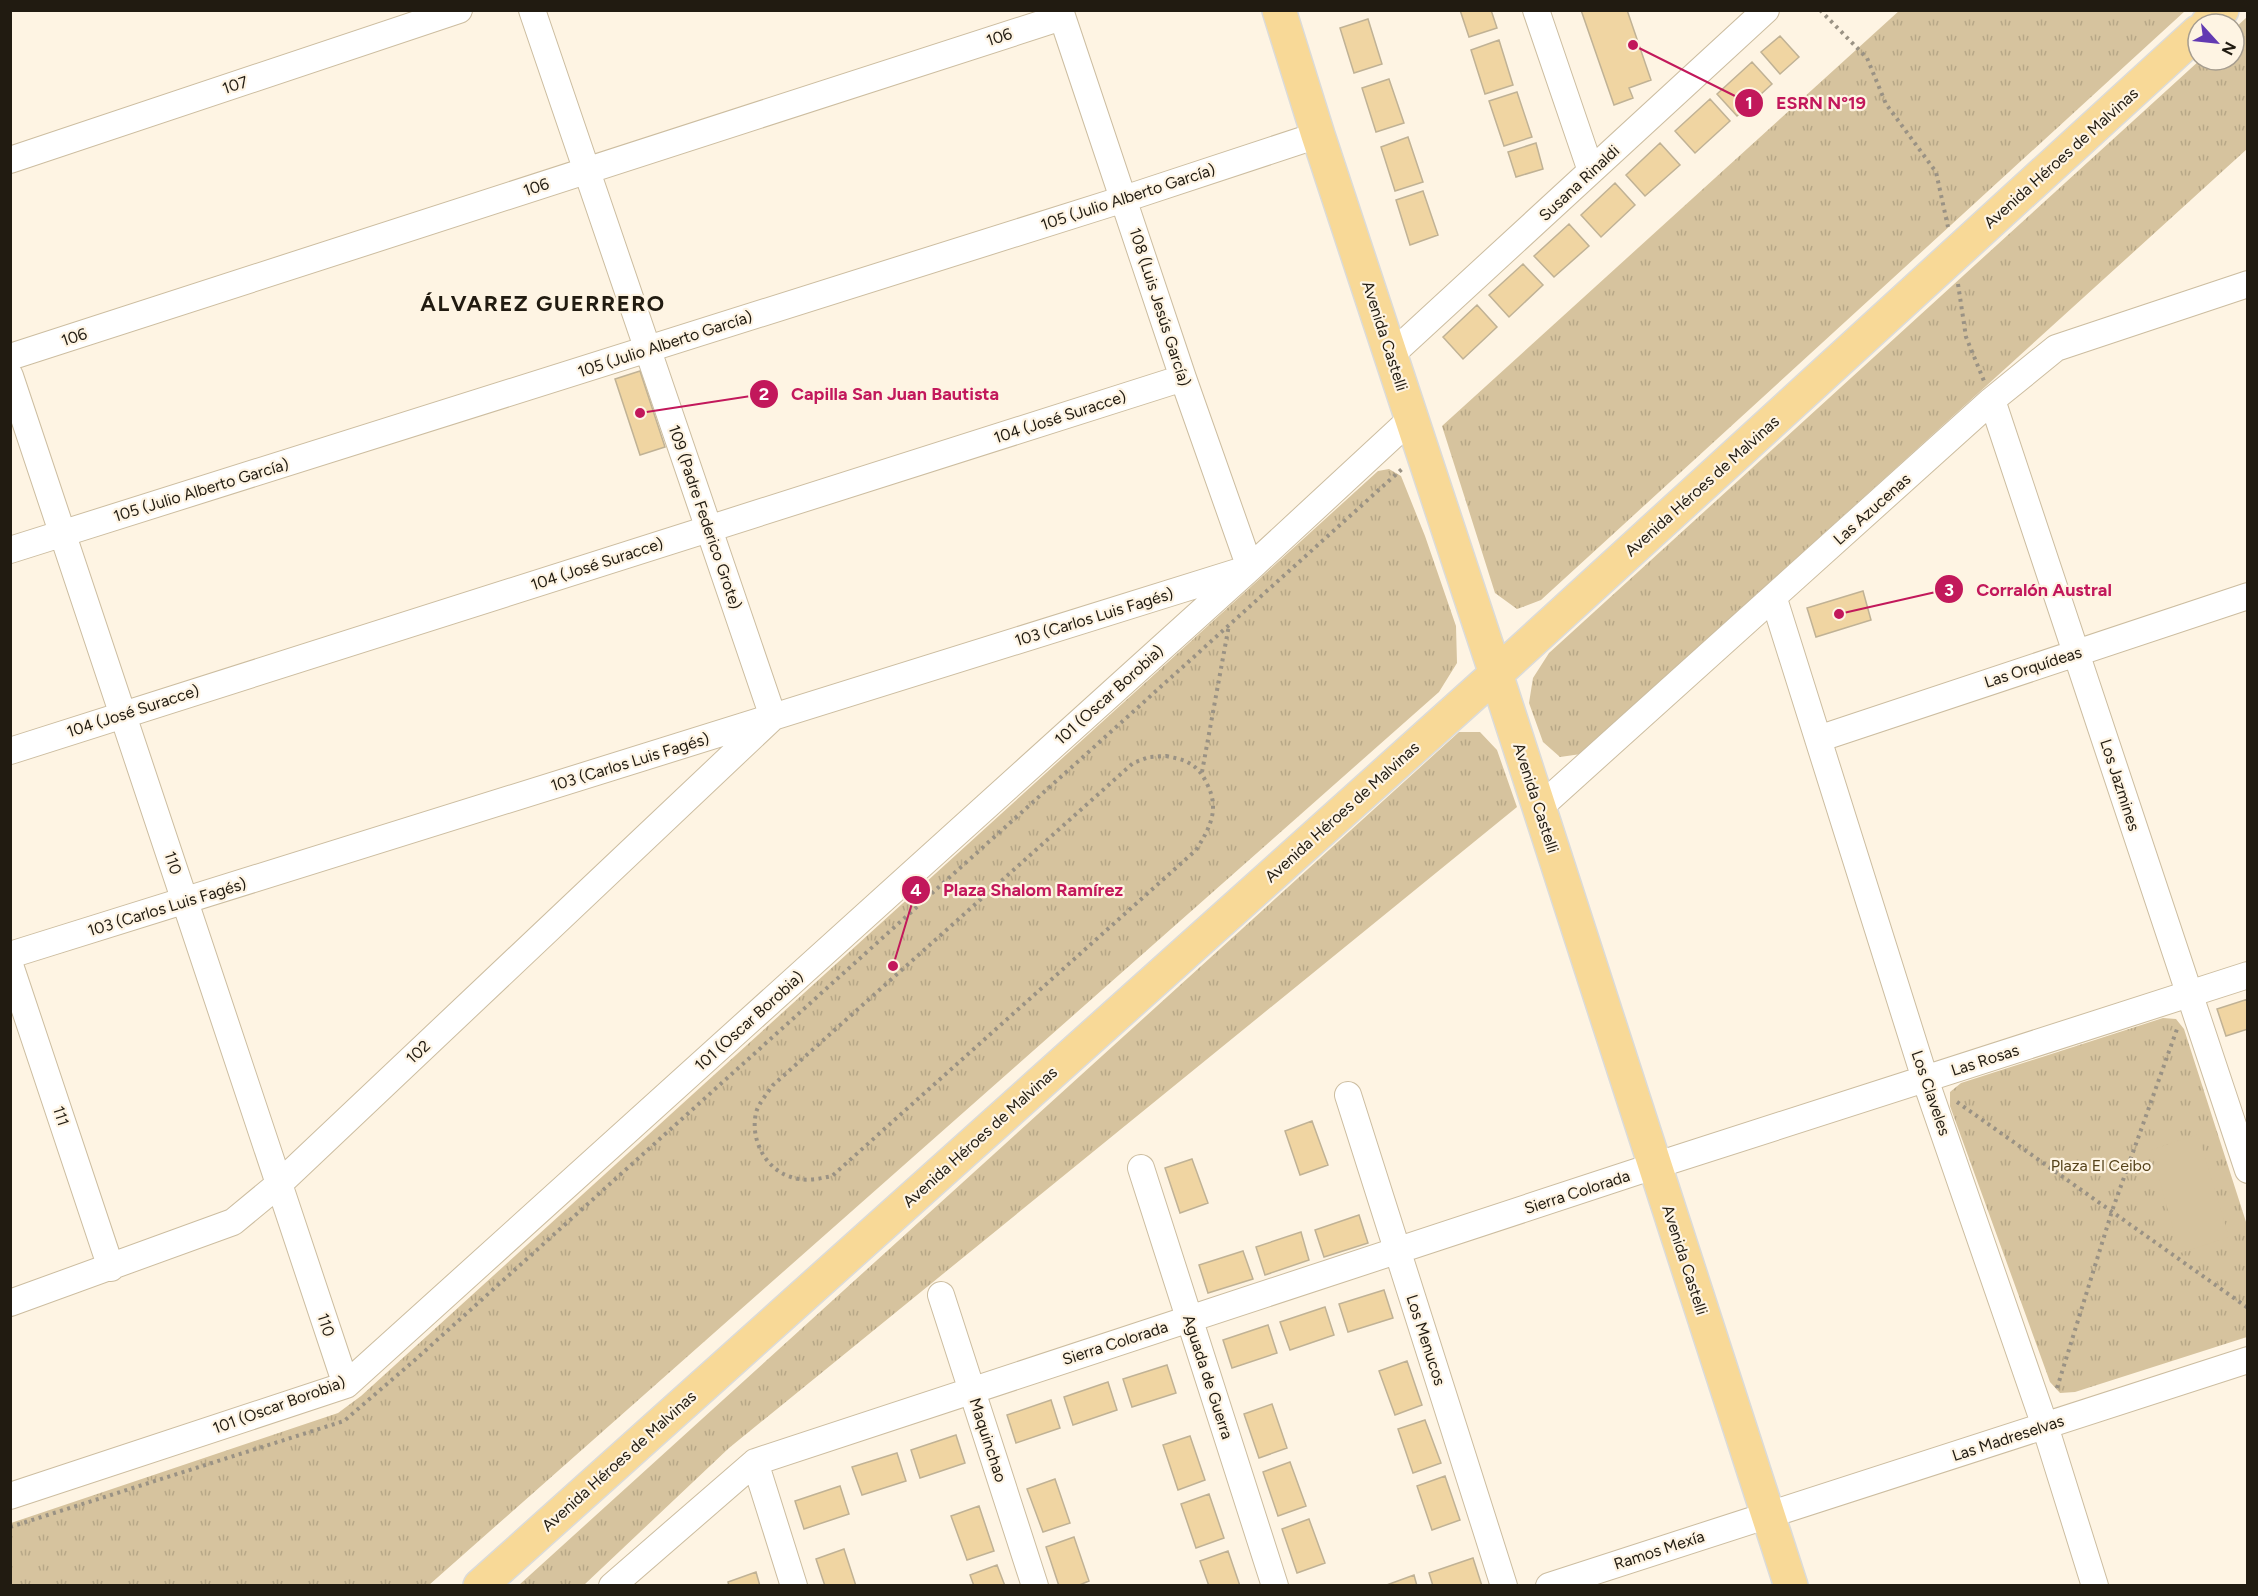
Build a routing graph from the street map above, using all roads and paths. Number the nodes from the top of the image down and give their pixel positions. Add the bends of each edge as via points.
1 (459, 10) edge
2 (532, 10) edge
3 (1280, 10) edge
4 (1536, 10) edge
5 (1766, 10) edge
6 (1820, 10) edge
7 (1061, 14) edge
8 (2186, 43) edge
9 (1318, 135) junction
10 (10, 160) edge
11 (587, 171) junction
12 (1591, 171) junction
13 (1124, 199) junction
14 (1954, 255) junction
15 (2247, 284) edge
16 (648, 349) junction
17 (1391, 355) junction
18 (10, 357) edge
19 (10, 376) edge
20 (1183, 378) junction
21 (1992, 400) junction
22 (1412, 418) junction
23 (709, 528) junction
24 (63, 534) junction
25 (10, 550) edge
26 (1250, 568) junction
27 (2247, 596) edge
28 (1774, 599) junction
29 (1229, 625) dead end
30 (2076, 653) junction
31 (1496, 674) junction
32 (123, 714) junction
33 (773, 717) junction
34 (1818, 739) junction
35 (10, 751) edge
36 (1202, 772) junction
37 (1539, 808) junction
38 (185, 901) junction
39 (10, 955) edge
40 (10, 965) edge
41 (2247, 975) edge
42 (2189, 994) junction
43 (1925, 1079) junction
44 (1348, 1095) dead end
45 (1654, 1166) junction
46 (1141, 1168) dead end
47 (2247, 1170) edge
48 (279, 1184) junction
49 (2112, 1211) junction
50 (1398, 1251) junction
51 (111, 1268) junction
52 (941, 1295) dead end
53 (10, 1303) edge
54 (2247, 1308) edge
55 (1189, 1319) junction
56 (2247, 1360) edge
57 (346, 1385) junction
58 (972, 1390) junction
59 (2045, 1426) junction
60 (755, 1462) junction
61 (10, 1496) edge
62 (1768, 1515) junction
63 (480, 1586) edge
64 (612, 1586) edge
65 (794, 1586) edge
66 (1035, 1586) edge
67 (1275, 1586) edge
68 (1504, 1586) edge
69 (1549, 1586) edge
70 (1791, 1586) edge
71 (2095, 1586) edge

1 - 10 street, 107
2 - 11 street, 109 (Padre Federico Grote)
3 - 9 main road, Avenida Castelli
4 - 12 street
5 - 12 street, Susana Rinaldi
6 - 14 path via 1868,58 1886,104 1936,172
7 - 11 street, 106
7 - 13 street, 108 (Luis Jesús García)
8 - 14 main road, Avenida Héroes de Malvinas
9 - 13 street, 105 (Julio Alberto García)
9 - 17 main road, Avenida Castelli
11 - 16 street, 109 (Padre Federico Grote)
11 - 18 street, 106
12 - 17 street, Susana Rinaldi
13 - 16 street, 105 (Julio Alberto García)
13 - 20 street, 108 (Luis Jesús García)
14 - 21 path via 1966,337
14 - 31 main road, Avenida Héroes de Malvinas
15 - 21 street, Las Azucenas via 2056,348
16 - 23 street, 109 (Padre Federico Grote)
16 - 24 street, 105 (Julio Alberto García)
17 - 22 main road, Avenida Castelli
19 - 24 street, 110
20 - 23 street, 104 (José Suracce)
20 - 26 street, 108 (Luis Jesús García)
21 - 28 street, Las Azucenas
21 - 30 street, Los Jazmines
22 - 26 street, 101 (Oscar Borobia)
22 - 31 main road, Avenida Castelli
23 - 32 street, 104 (José Suracce)
23 - 33 street, 109 (Padre Federico Grote)
24 - 25 street, 105 (Julio Alberto García)
24 - 32 street, 110
26 - 33 street, 103 (Carlos Luis Fagés)
26 - 57 street, 101 (Oscar Borobia)
27 - 30 street, Las Orquídeas
28 - 34 street, Los Claveles
28 - 37 street, Las Azucenas
29 - 36 path
30 - 34 street, Las Orquídeas
30 - 42 street, Los Jazmines
31 - 37 main road, Avenida Castelli
31 - 63 main road, Avenida Héroes de Malvinas
32 - 35 street, 104 (José Suracce)
32 - 38 street, 110
33 - 38 street, 103 (Carlos Luis Fagés)
33 - 48 street, 102
34 - 43 street, Los Claveles
36 - 36 path via 1212,793 1214,809 1210,828 1196,850 832,1176 813,1181 790,1177 762,1154 754,1133 756,1111 773,1085 1133,763 1166,756 1188,762
37 - 45 main road, Avenida Castelli
38 - 39 street, 103 (Carlos Luis Fagés)
38 - 48 street, 110
40 - 51 street, 111
41 - 42 street, Las Rosas
42 - 43 street, Las Rosas
42 - 47 street, Los Jazmines
42 - 49 path
43 - 45 street, Las Rosas
43 - 49 path
43 - 59 street, Los Claveles
44 - 50 street, Los Menucos
45 - 50 street, Sierra Colorada
45 - 62 main road, Avenida Castelli
46 - 55 street, Aguada de Guerra
48 - 51 street, 102 via 233,1222
48 - 57 street, 110
49 - 54 path
49 - 59 path
50 - 55 street, Sierra Colorada
50 - 68 street, Los Menucos
51 - 53 street, 102
52 - 58 street, Maquinchao
55 - 58 street, Sierra Colorada
55 - 67 street, Aguada de Guerra
56 - 59 street, Las Madreselvas
57 - 61 street, 101 (Oscar Borobia)
58 - 60 street, Sierra Colorada
58 - 66 street, Maquinchao
59 - 62 street, Las Madreselvas
59 - 71 street, Los Claveles
60 - 64 street, Sierra Colorada
60 - 65 street
62 - 69 street, Ramos Mexía
62 - 70 main road, Avenida Castelli

